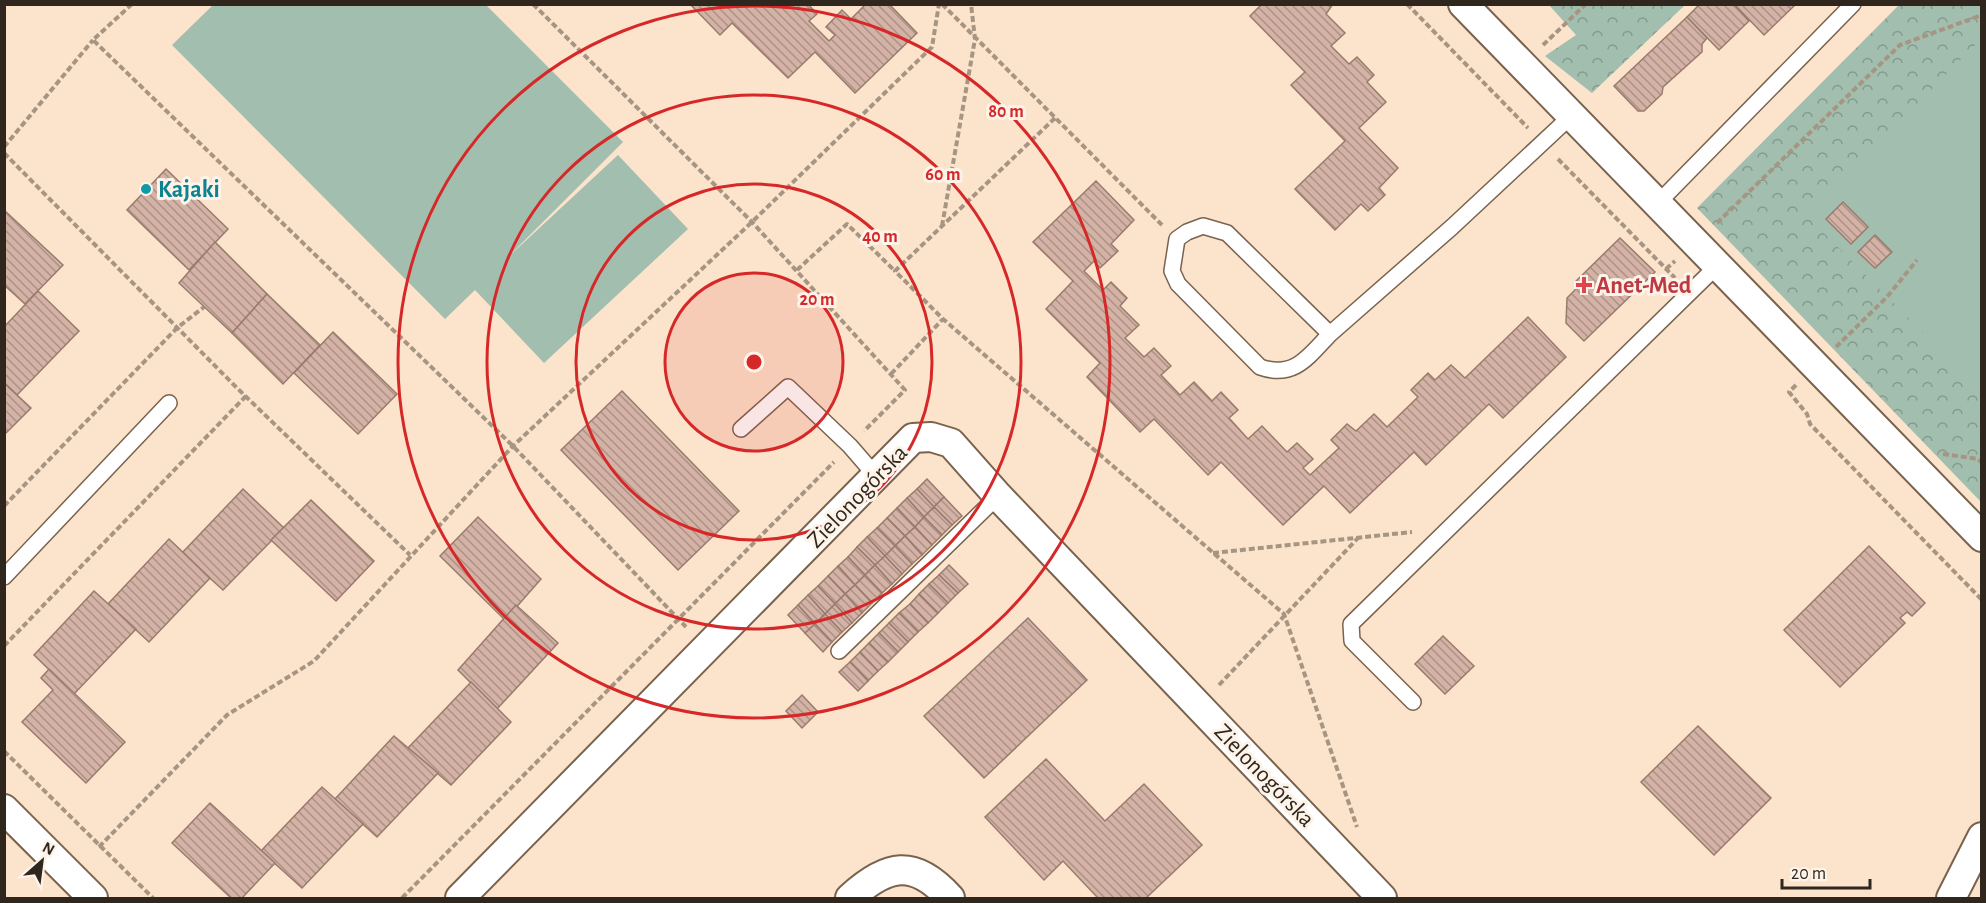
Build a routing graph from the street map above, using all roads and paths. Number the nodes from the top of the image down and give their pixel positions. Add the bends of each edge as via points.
1 (132, 4) edge
2 (533, 4) edge
3 (941, 4) edge
4 (971, 4) edge
5 (1463, 4) edge
6 (1586, 4) edge
7 (1852, 4) edge
8 (1982, 15) edge
9 (975, 39) junction
10 (93, 40) junction
11 (1522, 66) junction
12 (1570, 117) junction
13 (1055, 118) junction
14 (4, 147) edge
15 (4, 153) edge
16 (1656, 205) junction
17 (752, 222) junction
18 (1715, 225) dead end
19 (942, 226) junction
20 (1177, 239) junction
21 (1917, 260) dead end
22 (1717, 266) junction
23 (797, 270) junction
24 (895, 271) junction
25 (204, 307) dead end
26 (943, 319) junction
27 (177, 328) junction
28 (1330, 334) junction
29 (1816, 366) junction
30 (891, 375) junction
31 (246, 396) junction
32 (169, 403) dead end
33 (741, 429) dead end
34 (513, 446) junction
35 (850, 446) junction
36 (876, 476) junction
37 (998, 496) junction
38 (4, 506) edge
39 (1449, 528) junction
40 (1358, 537) junction
41 (1982, 537) edge
42 (1213, 553) junction
43 (410, 555) junction
44 (4, 577) edge
45 (1982, 600) edge
46 (1284, 614) junction
47 (678, 618) junction
48 (4, 646) edge
49 (708, 648) junction
50 (839, 651) dead end
51 (1413, 702) dead end
52 (1199, 706) junction
53 (4, 751) edge
54 (4, 809) edge
55 (1358, 832) dead end
56 (1982, 837) edge
57 (99, 847) junction
58 (89, 897) edge
59 (153, 898) edge
60 (402, 898) edge
61 (460, 898) edge
62 (850, 898) edge
63 (950, 898) edge
64 (1382, 898) edge
65 (1951, 898) edge

1 - 10 path
2 - 17 path
3 - 9 path
3 - 17 path via 932,47
4 - 9 path
5 - 11 street
6 - 11 path
7 - 16 lane
8 - 18 path via 1900,45
9 - 13 path
9 - 19 path
10 - 14 path
10 - 34 path
11 - 12 street
12 - 16 street
12 - 28 lane
13 - 19 path
13 - 20 path
15 - 27 path
16 - 22 street
17 - 23 path
17 - 34 path
19 - 24 path
20 - 28 lane via 1203,226 1227,233
20 - 28 lane via 1172,271 1178,284 1260,367 1275,372 1291,369
21 - 29 path via 1887,297
22 - 29 street
22 - 39 lane
23 - 24 path via 847,224
23 - 30 path
24 - 26 path
25 - 27 path
26 - 30 path
26 - 42 path
27 - 31 path
27 - 38 path
29 - 41 street
29 - 45 path via 1788,392 1807,414 1810,424
30 - 35 path via 905,390
31 - 43 path
31 - 48 path
32 - 44 lane
33 - 35 lane via 788,387
34 - 43 path
34 - 47 path
35 - 36 lane
35 - 47 path
36 - 37 street, Zielonogórska via 913,438 931,437 951,443
36 - 49 street, Zielonogórska
37 - 50 lane
37 - 52 street, Zielonogórska
39 - 40 path
39 - 51 lane via 1351,624 1352,640
40 - 42 path
40 - 46 path
42 - 46 path
43 - 57 path via 314,661 227,715
46 - 52 path
46 - 55 path
47 - 49 path
47 - 60 path
49 - 61 street, Zielonogórska
52 - 64 street, Zielonogórska
53 - 57 path
54 - 58 street
56 - 65 street
57 - 59 path
62 - 63 street via 881,874 909,869 938,884

